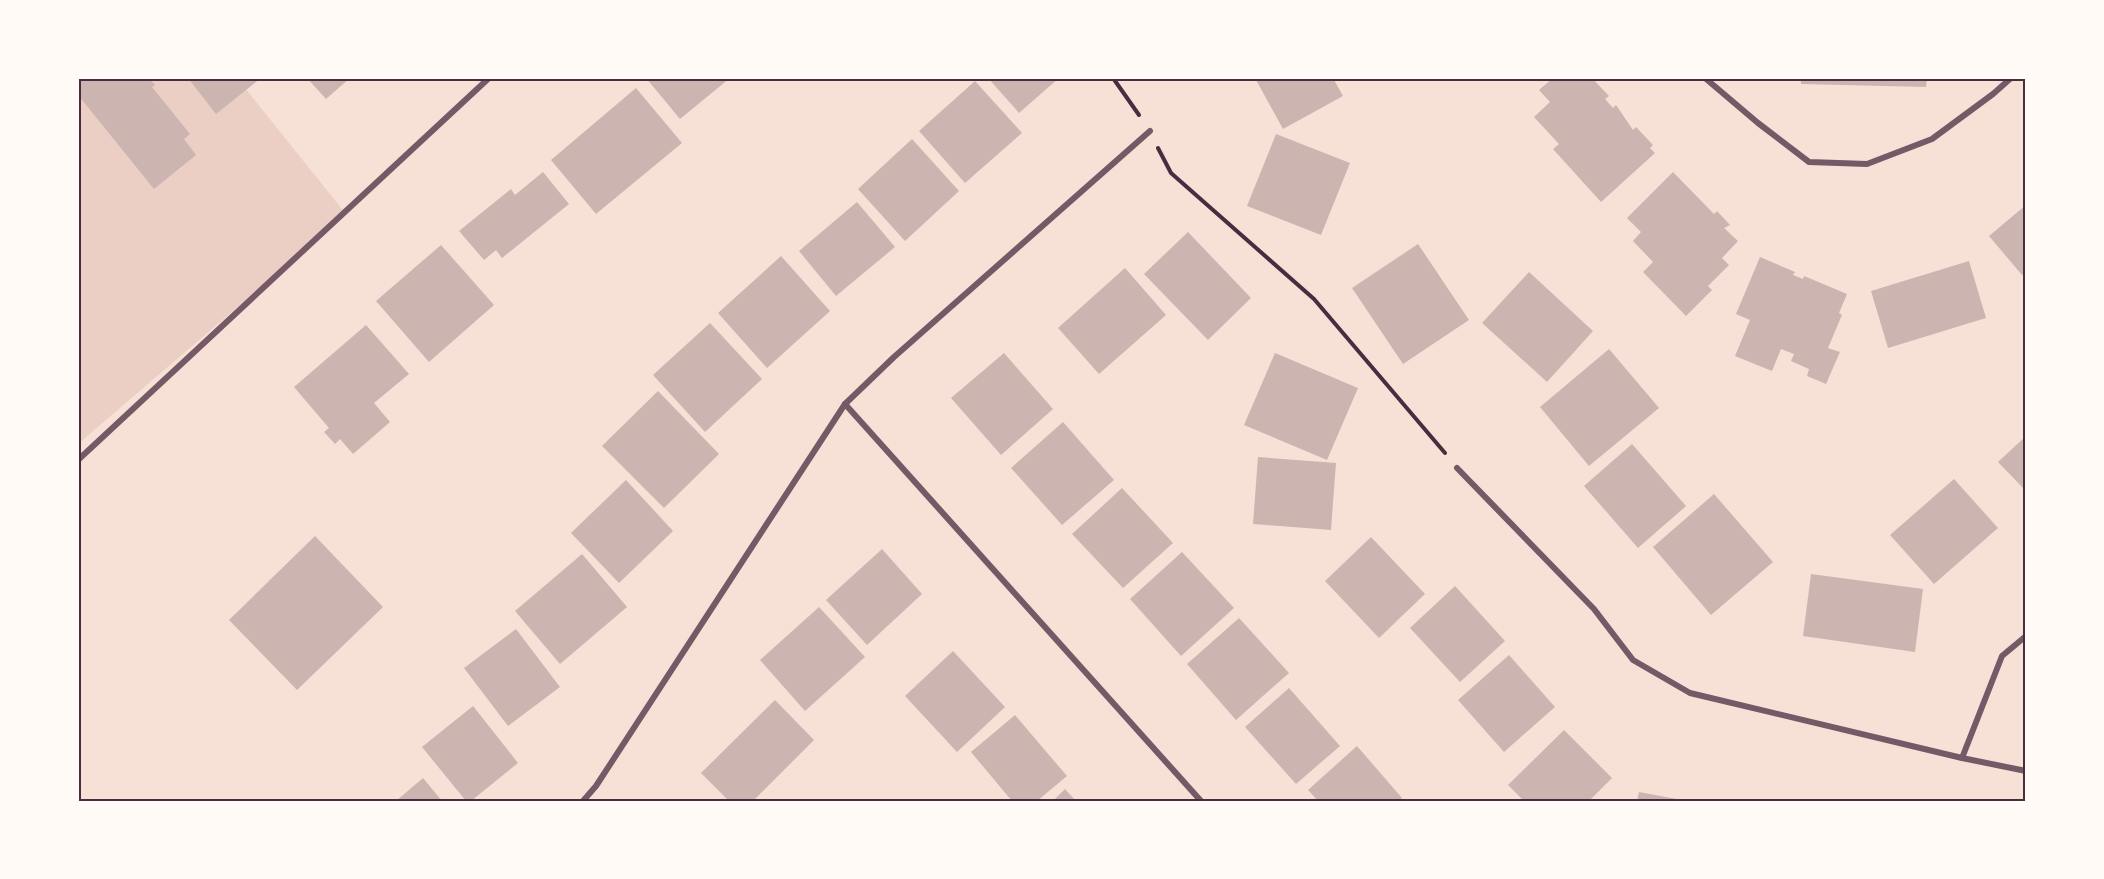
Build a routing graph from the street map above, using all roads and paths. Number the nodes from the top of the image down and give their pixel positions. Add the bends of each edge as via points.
1 (489, 78) edge
2 (1113, 78) edge
3 (1705, 78) edge
4 (2011, 78) edge
5 (1150, 131) junction
6 (845, 404) junction
7 (78, 460) edge
8 (1457, 468) joint
9 (2026, 636) edge
10 (1962, 758) junction
11 (2026, 771) edge
12 (584, 801) edge
13 (1201, 801) edge

1 - 7 street
2 - 5 path
3 - 4 street via 1809,162 1867,164 1932,139
5 - 6 street
5 - 8 path via 1171,173 1314,299
6 - 12 street
6 - 13 street
8 - 10 street via 1594,609 1633,660 1690,693
9 - 10 street via 2002,656
10 - 11 street

